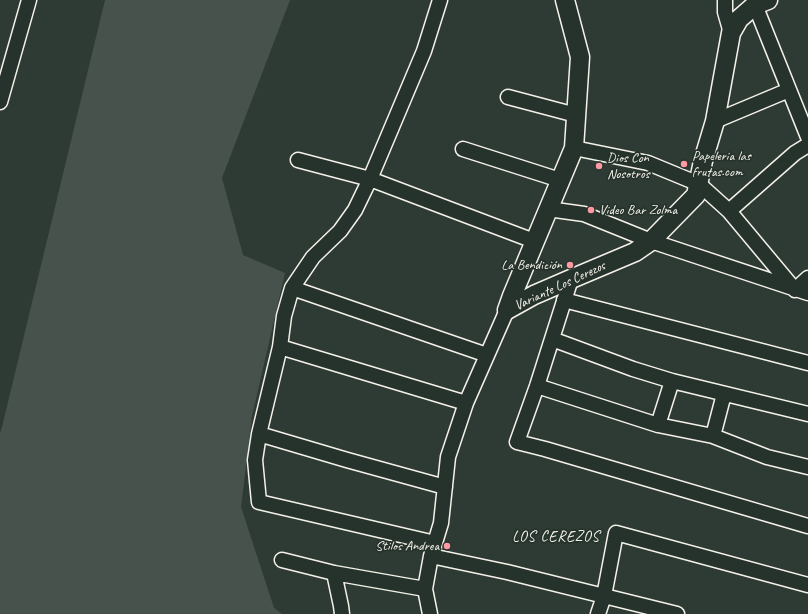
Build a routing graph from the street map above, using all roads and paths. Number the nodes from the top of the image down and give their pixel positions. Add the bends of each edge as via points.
1 (29, 0) edge
2 (440, 0) edge
3 (565, 0) edge
4 (725, 0) edge
5 (761, 3) edge
6 (731, 33) junction
7 (789, 90) junction
8 (508, 97) dead end
9 (0, 102) edge
10 (576, 115) junction
11 (714, 121) junction
12 (808, 137) edge
13 (808, 145) edge
14 (574, 148) junction
15 (463, 149) dead end
16 (298, 160) dead end
17 (370, 179) junction
18 (560, 180) junction
19 (699, 184) junction
20 (548, 209) junction
21 (729, 211) junction
22 (534, 241) junction
23 (651, 242) junction
24 (808, 278) edge
25 (571, 279) junction
26 (292, 288) junction
27 (802, 292) edge
28 (564, 300) junction
29 (507, 310) junction
30 (552, 339) junction
31 (280, 347) junction
32 (487, 355) junction
33 (808, 363) edge
34 (672, 381) junction
35 (537, 386) junction
36 (724, 394) junction
37 (466, 403) junction
38 (808, 414) edge
39 (658, 425) junction
40 (259, 434) junction
41 (713, 436) junction
42 (808, 467) edge
43 (445, 486) junction
44 (808, 526) edge
45 (433, 550) junction
46 (282, 560) dead end
47 (334, 573) junction
48 (808, 585) edge
49 (425, 589) junction
50 (604, 596) junction
51 (342, 614) edge
52 (430, 614) edge
53 (598, 614) edge
54 (678, 614) edge

1 - 9 street
2 - 17 street via 424,51
3 - 10 street, Variante Los Cerezos via 580,57
4 - 6 street via 725,12
5 - 6 street, Variante Los Cerezos via 739,19
5 - 7 street
6 - 11 street, Variante Los Cerezos
7 - 11 street
7 - 12 street
8 - 10 street
10 - 14 street, Variante Los Cerezos
11 - 19 street, Variante Los Cerezos
13 - 21 street via 795,153
14 - 18 street, Variante Los Cerezos
14 - 19 street via 648,163
15 - 18 street
16 - 17 street
17 - 22 street
17 - 26 street via 355,210 340,231 313,257
18 - 20 street, Variante Los Cerezos
19 - 21 street
19 - 23 street, Variante Los Cerezos via 696,195
20 - 22 street, Variante Los Cerezos
20 - 23 street via 584,214
21 - 27 street
22 - 29 street, Variante Los Cerezos
23 - 25 street, Variante Los Cerezos via 635,252
23 - 27 street
24 - 27 street
25 - 28 street
25 - 29 street, Variante Los Cerezos
26 - 31 street via 284,316
26 - 32 street
28 - 30 street
28 - 33 street
29 - 32 street
30 - 34 street
30 - 35 street
31 - 37 street
31 - 40 street
32 - 37 street
34 - 36 street
34 - 39 street
35 - 39 street
35 - 44 street via 517,442
36 - 38 street
36 - 41 street
37 - 43 street via 448,457
39 - 41 street
40 - 43 street
40 - 45 street via 255,460 258,502
41 - 42 street via 767,457
43 - 45 street via 441,523
45 - 49 street
45 - 50 street via 507,572
46 - 47 street
47 - 49 street
47 - 51 street
48 - 50 street via 616,533
49 - 52 street
50 - 53 street
50 - 54 street

